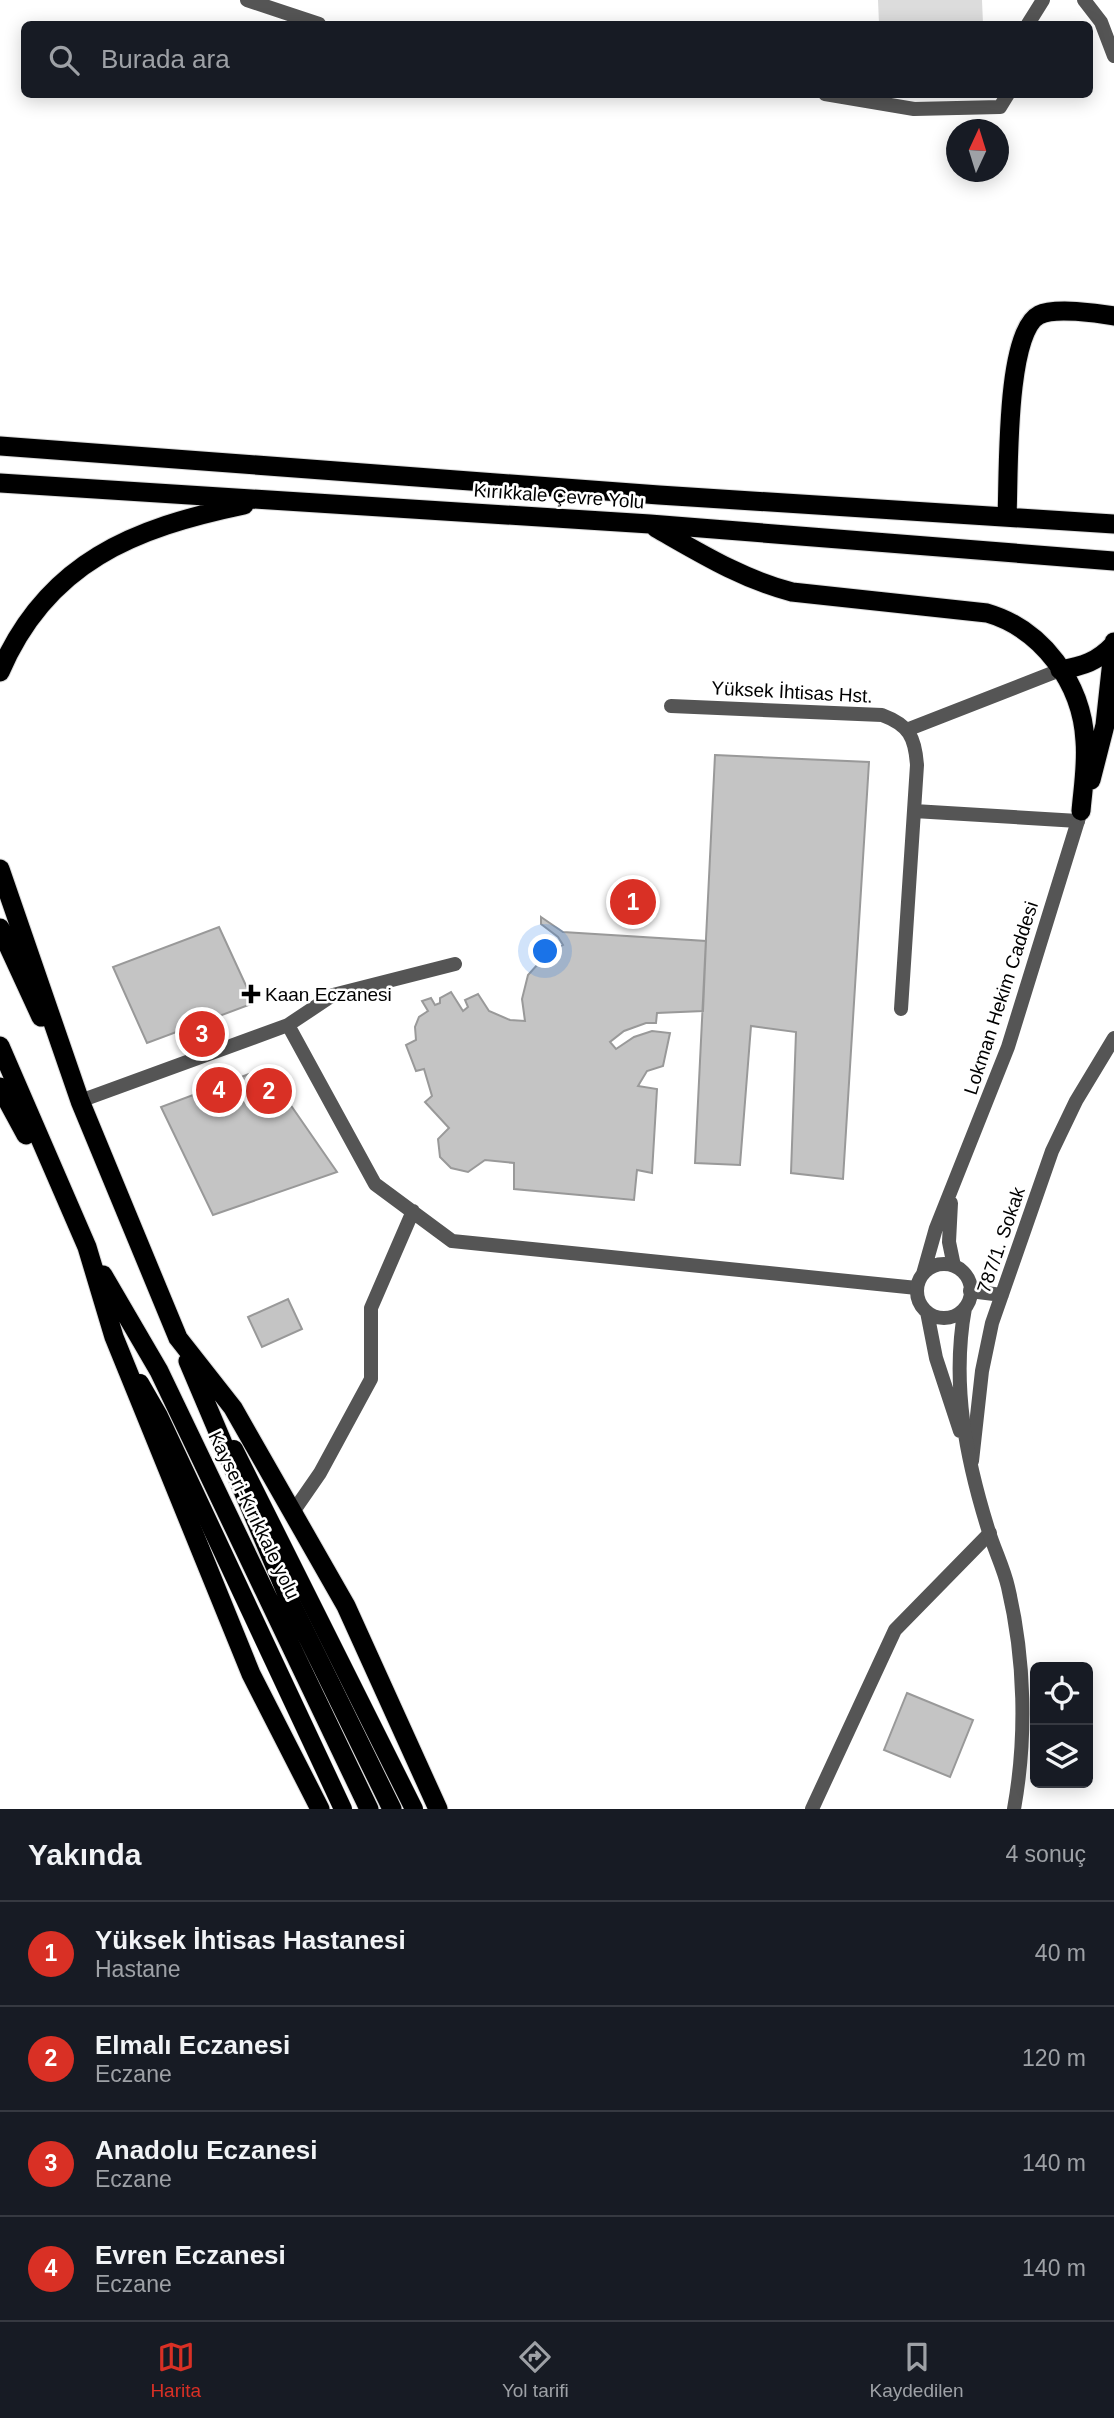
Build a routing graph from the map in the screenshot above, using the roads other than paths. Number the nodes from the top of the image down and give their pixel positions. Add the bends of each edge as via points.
1 (247, 0) edge
2 (1043, 0) edge
3 (1084, 0) edge
4 (310, 21) edge
5 (1030, 21) edge
6 (1114, 56) edge
7 (849, 98) edge
8 (1006, 98) edge
9 (1114, 316) edge
10 (0, 446) edge
11 (0, 483) edge
12 (268, 500) junction
13 (1007, 516) junction
14 (650, 524) junction
15 (1114, 524) edge
16 (1114, 561) edge
17 (1114, 643) edge
18 (1060, 670) junction
19 (0, 672) edge
20 (671, 706) dead end
21 (909, 729) junction
22 (914, 811) junction
23 (1080, 816) junction
24 (0, 869) edge
25 (0, 928) edge
26 (455, 964) dead end
27 (901, 1009) dead end
28 (288, 1025) junction
29 (1114, 1038) edge
30 (0, 1046) edge
31 (0, 1087) edge
32 (80, 1101) junction
33 (6, 1110) edge
34 (951, 1195) junction
35 (412, 1211) junction
36 (87, 1247) junction
37 (954, 1266) junction
38 (923, 1273) junction
39 (917, 1288) junction
40 (970, 1291) junction
41 (1002, 1295) junction
42 (965, 1308) junction
43 (927, 1312) junction
44 (114, 1337) junction
45 (178, 1338) junction
46 (966, 1445) junction
47 (971, 1469) junction
48 (293, 1512) junction
49 (990, 1533) junction
50 (320, 1809) edge
51 (343, 1809) edge
52 (369, 1809) edge
53 (392, 1809) edge
54 (414, 1809) edge
55 (438, 1809) edge
56 (812, 1809) edge
57 (1014, 1809) edge

1 - 4 street
2 - 5 street
3 - 6 street via 1101,22
7 - 8 street via 914,109 1000,107
9 - 13 highway via 1040,314 1027,326 1015,367
10 - 13 highway, Kırıkkale Çevre Yolu
11 - 12 highway, Kırıkkale Çevre Yolu
12 - 14 highway, Kırıkkale Çevre Yolu
12 - 19 highway via 159,525 82,566 37,608 19,632
13 - 15 highway, Kırıkkale Çevre Yolu
14 - 16 highway, Kırıkkale Çevre Yolu
14 - 18 highway via 747,579 792,593 964,609 1008,619 1028,631
17 - 18 highway via 1086,666
17 - 23 highway via 1105,725
18 - 21 street
18 - 23 highway via 1073,688 1085,742
20 - 21 street, Yüksek İhtisas Hst. via 883,716
21 - 22 street via 916,746
22 - 23 street
22 - 27 street
23 - 34 street, Lokman Hekim Caddesi via 1008,1047
24 - 32 highway
25 - 32 highway
26 - 28 street via 333,995
28 - 32 street
28 - 35 street via 375,1184
29 - 41 street, 787/1. Sokak via 1052,1151
30 - 36 highway
31 - 33 highway
32 - 45 highway, Kayseri-Kırıkkale yolu
33 - 36 highway
34 - 37 street via 949,1242
34 - 38 street, Lokman Hekim Caddesi
35 - 39 street via 452,1241
35 - 48 street via 371,1308 371,1379 320,1474
36 - 44 highway
36 - 52 highway, Kayseri-Kırıkkale yolu via 159,1371
37 - 38 street via 937,1265
37 - 40 street via 968,1278
38 - 39 street
39 - 43 street
40 - 41 street
40 - 42 street
41 - 47 street, 787/1. Sokak via 982,1371
42 - 43 street via 944,1318
42 - 46 street via 959,1374
43 - 46 street via 949,1404
44 - 50 highway via 251,1674
44 - 51 main road via 159,1416
45 - 48 highway via 233,1408
45 - 53 highway, Kayseri-Kırıkkale yolu via 289,1599
45 - 54 main road
46 - 47 street
47 - 49 street
48 - 55 highway via 346,1606
49 - 56 street via 895,1630
49 - 57 street via 1008,1585 1020,1645 1022,1696

